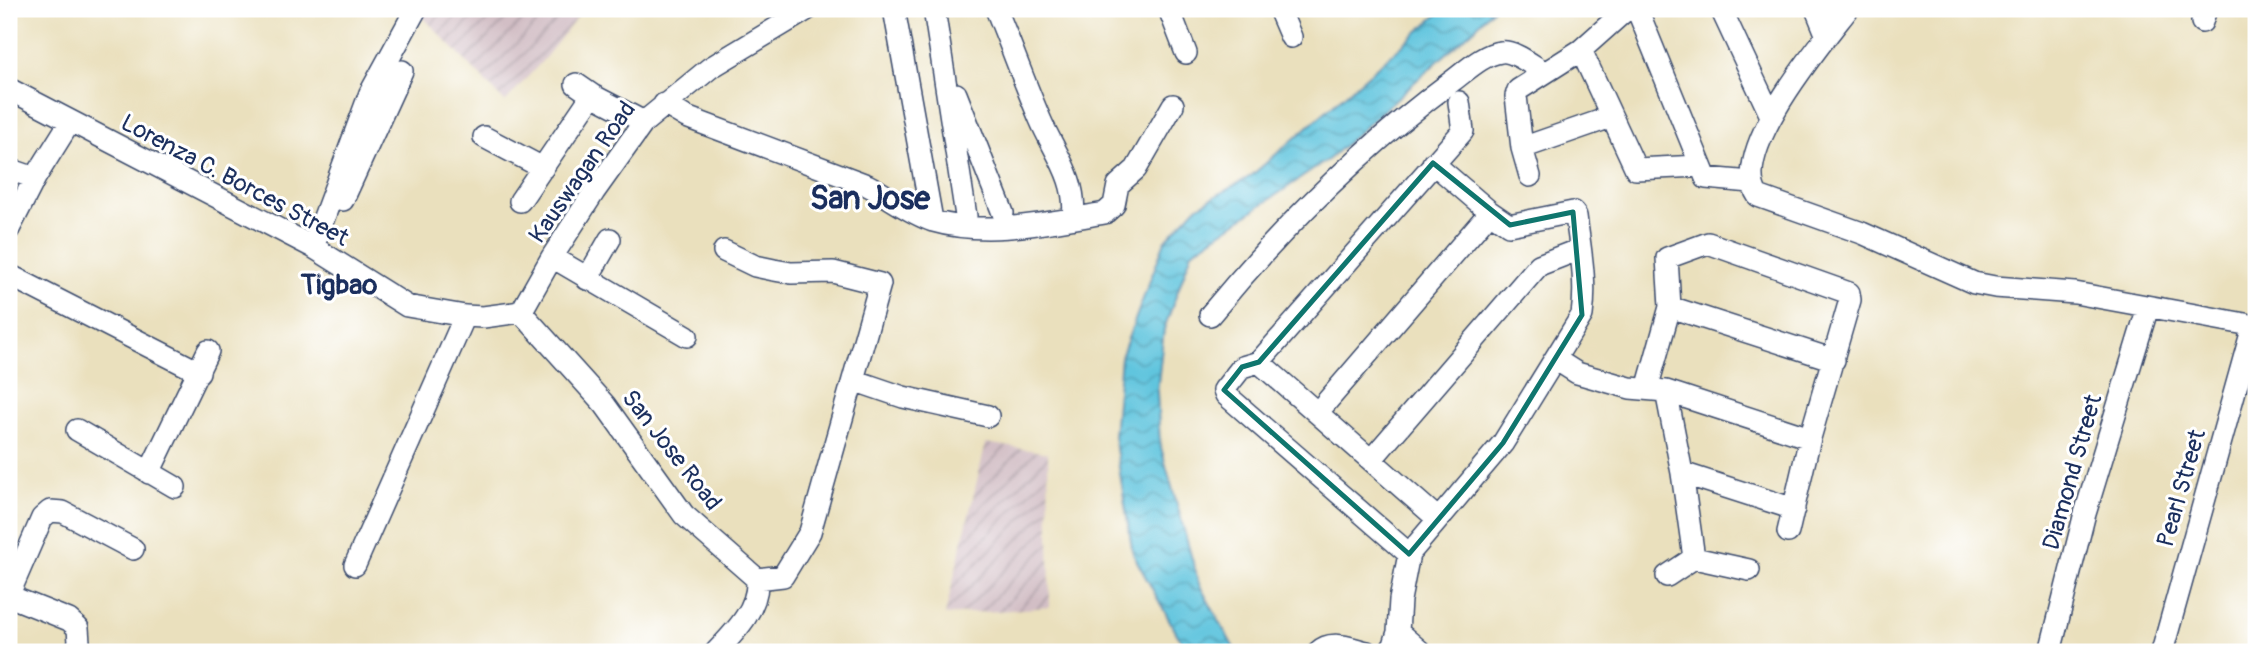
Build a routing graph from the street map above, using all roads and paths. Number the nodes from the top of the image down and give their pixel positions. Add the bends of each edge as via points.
1 (416, 9) edge
2 (808, 9) edge
3 (894, 9) edge
4 (934, 9) edge
5 (996, 9) edge
6 (1169, 9) edge
7 (1279, 9) edge
8 (1627, 9) edge
9 (1637, 9) edge
10 (1721, 9) edge
11 (1815, 9) edge
12 (1848, 9) edge
13 (1828, 36) junction
14 (1291, 37) dead end
15 (1581, 50) junction
16 (1186, 53) dead end
17 (942, 56) junction
18 (402, 71) dead end
19 (1544, 72) junction
20 (9, 89) edge
21 (1458, 102) dead end
22 (664, 104) junction
23 (1173, 105) dead end
24 (1771, 116) junction
25 (1611, 117) junction
26 (644, 122) junction
27 (65, 130) dead end
28 (484, 136) dead end
29 (1522, 148) junction
30 (1433, 163) junction
31 (1700, 166) junction
32 (543, 168) junction
33 (9, 169) edge
34 (1530, 176) dead end
35 (35, 178) junction
36 (990, 180) junction
37 (1751, 182) junction
38 (961, 184) junction
39 (520, 201) dead end
40 (1490, 212) junction
41 (1003, 213) dead end
42 (966, 216) dead end
43 (1073, 218) junction
44 (932, 220) junction
45 (9, 229) edge
46 (610, 239) dead end
47 (1580, 249) junction
48 (316, 250) junction
49 (724, 251) dead end
50 (552, 257) junction
51 (9, 275) edge
52 (587, 279) junction
53 (2148, 306) junction
54 (1671, 307) junction
55 (521, 312) junction
56 (1210, 315) dead end
57 (465, 316) junction
58 (2253, 331) edge
59 (688, 336) dead end
60 (208, 351) dead end
61 (1555, 359) junction
62 (1834, 360) junction
63 (1259, 362) junction
64 (199, 372) junction
65 (853, 380) junction
66 (1657, 390) junction
67 (1317, 413) junction
68 (988, 416) dead end
69 (77, 430) dead end
70 (1810, 438) junction
71 (1371, 460) junction
72 (149, 473) junction
73 (1682, 473) junction
74 (175, 487) dead end
75 (1794, 509) junction
76 (1438, 519) junction
77 (1788, 532) dead end
78 (133, 549) dead end
79 (1409, 554) junction
80 (1694, 558) junction
81 (355, 565) dead end
82 (1749, 570) dead end
83 (1667, 576) dead end
84 (757, 579) junction
85 (9, 595) edge
86 (1398, 632) junction
87 (1318, 651) edge
88 (75, 652) edge
89 (716, 652) edge
90 (1367, 652) edge
91 (1389, 652) edge
92 (1421, 652) edge
93 (2050, 652) edge
94 (2162, 652) edge

1 - 48 street via 370,93
2 - 22 street, Kauswagan Road via 710,68
3 - 44 street
4 - 17 street
5 - 43 street via 1040,120 1066,169 1076,202
6 - 16 street
7 - 14 street
8 - 15 street
9 - 31 street
10 - 24 street
11 - 13 street
12 - 13 street
13 - 24 street
15 - 19 street
15 - 25 street
17 - 36 street
17 - 38 street
18 - 48 street
19 - 29 street via 1516,96
19 - 56 street via 1509,52 1480,61 1334,182 1249,268
20 - 48 street, Lorenza C. Borces Street
21 - 30 street via 1463,131
22 - 26 street, Kauswagan Road
22 - 44 street via 686,117 867,185
23 - 43 street via 1136,169 1118,185 1111,209
24 - 37 street via 1758,141
25 - 29 street
25 - 31 street via 1636,169
26 - 32 street via 584,89
26 - 50 street, Kauswagan Road
27 - 35 street
28 - 32 street
29 - 34 street
30 - 40 street
30 - 63 street
31 - 37 street via 1706,178
32 - 39 street
33 - 35 street
35 - 45 street
36 - 38 street
36 - 41 street
37 - 53 street via 1758,196 1862,233 1974,283
38 - 42 street
40 - 47 street via 1512,225 1573,212
40 - 67 street
43 - 44 street via 1024,226 962,227
46 - 52 street
47 - 61 street via 1582,315
47 - 71 street via 1539,265
48 - 57 street, Lorenza C. Borces Street via 407,306
49 - 65 street via 755,266 791,273 833,272 880,284
50 - 52 street
50 - 55 street, Kauswagan Road
51 - 64 street
52 - 59 street
53 - 58 street
53 - 93 street, Diamond Street via 2084,517
54 - 62 street
54 - 62 street via 1667,258 1708,243 1849,293
54 - 66 street
55 - 57 street, Lorenza C. Borces Street
55 - 84 street, San Jose Road via 605,405 684,515
57 - 81 street
58 - 94 street, Pearl Street
60 - 64 street
61 - 66 street via 1577,373 1630,388
61 - 76 street via 1503,443
62 - 70 street
63 - 67 street
63 - 79 street via 1242,367 1226,386 1226,395
64 - 72 street
65 - 68 street via 903,397
65 - 84 street via 810,532 783,576
66 - 70 street
66 - 73 street
67 - 71 street
69 - 72 street
70 - 75 street
71 - 76 street
72 - 74 street
73 - 75 street
73 - 80 street
75 - 77 street
76 - 79 street
78 - 85 street via 63,512 50,511 42,518
79 - 86 street
80 - 82 street
80 - 83 street
84 - 89 street via 753,606
85 - 88 street via 69,620 78,628
86 - 91 street
86 - 92 street
87 - 90 street via 1336,645

